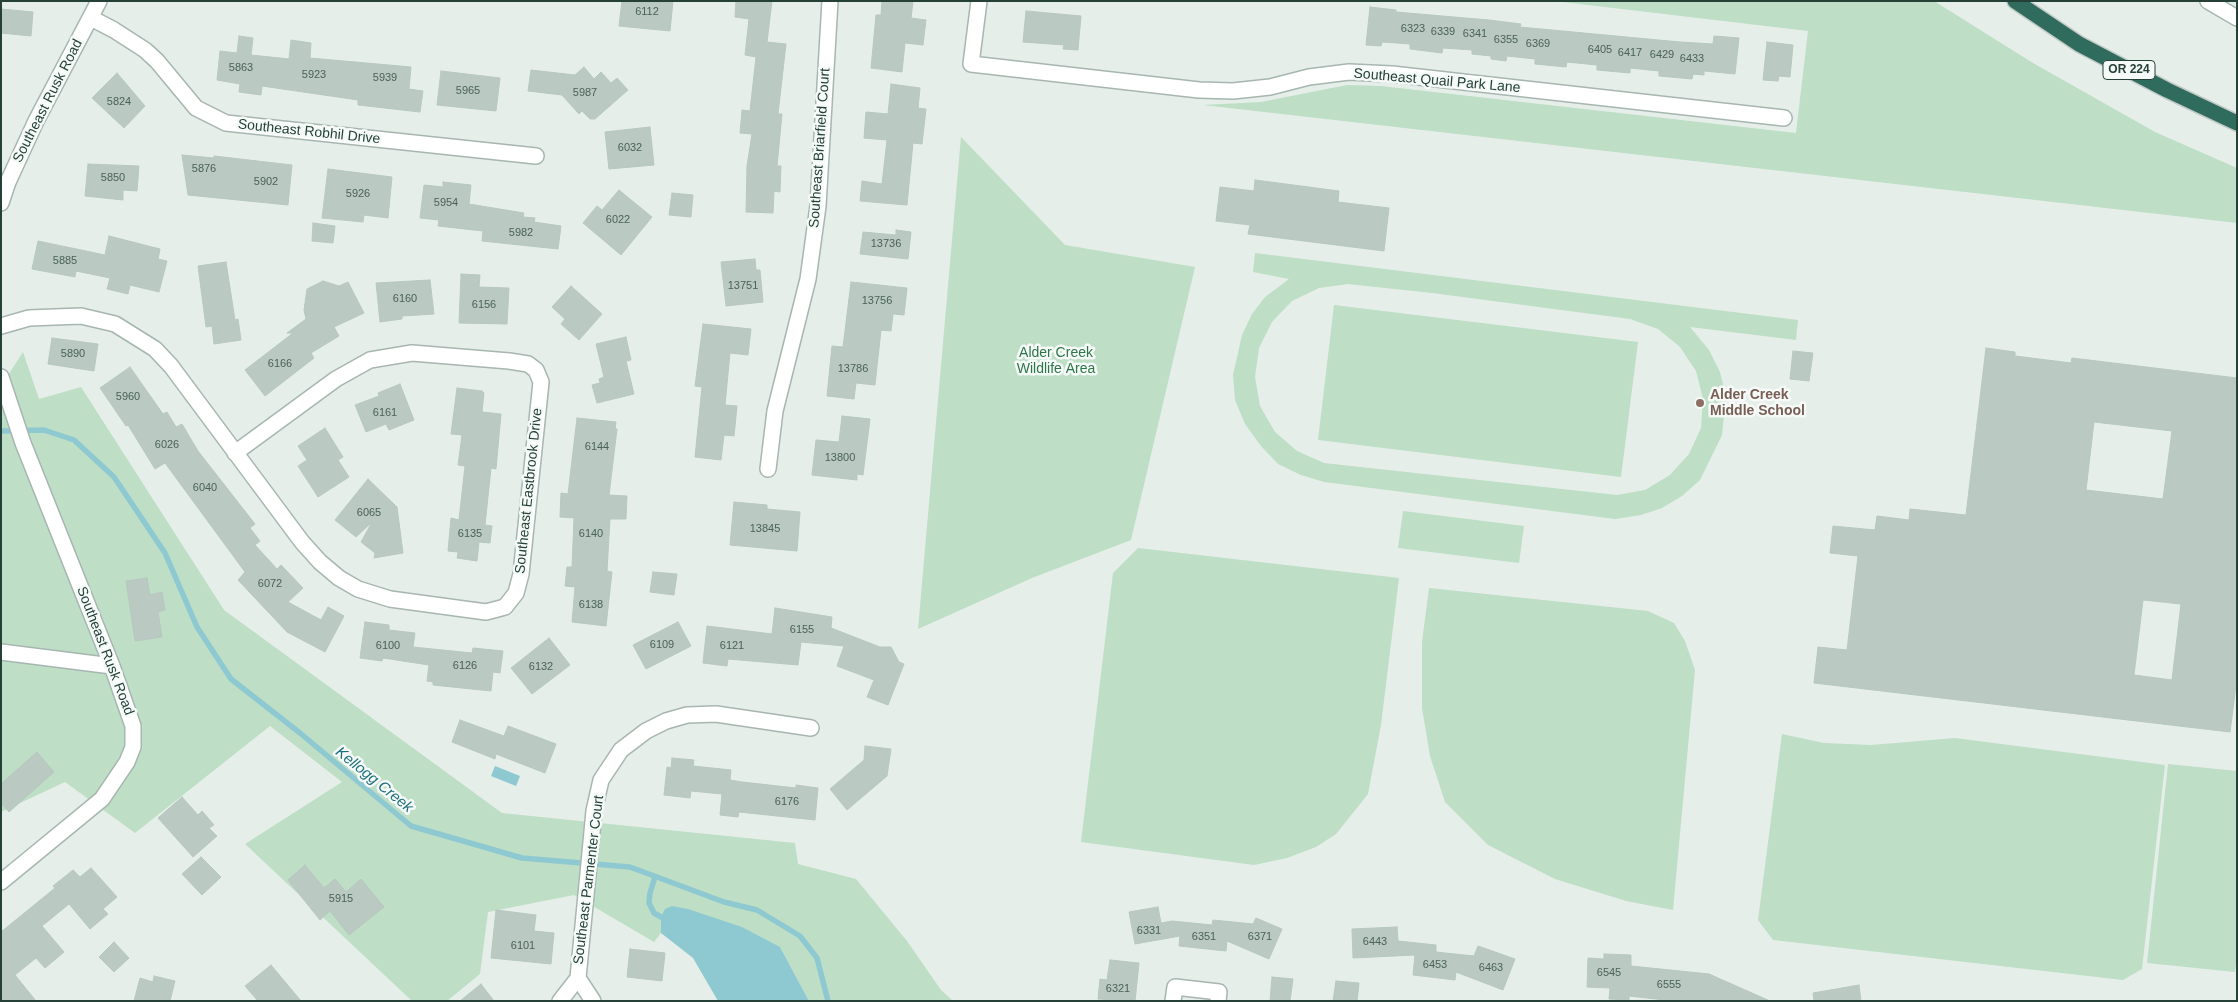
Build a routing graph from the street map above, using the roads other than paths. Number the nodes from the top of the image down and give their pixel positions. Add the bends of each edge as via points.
1 (100, 1) edge
2 (830, 1) edge
3 (979, 1) edge
4 (2015, 1) edge
5 (2208, 1) edge
6 (91, 18) junction
7 (2237, 18) edge
8 (1784, 118) dead end
9 (2237, 123) edge
10 (536, 156) dead end
11 (1, 204) edge
12 (1, 326) edge
13 (2, 380) edge
14 (236, 452) junction
15 (768, 469) dead end
16 (1, 652) edge
17 (112, 666) junction
18 (811, 728) dead end
19 (1, 882) edge
20 (578, 978) junction
21 (560, 1001) edge
22 (593, 1001) edge
23 (1173, 1001) edge
24 (1218, 1001) edge

1 - 6 street, Southeast Rusk Road
2 - 15 street, Southeast Briarfield Court via 818,206 808,279 775,411
3 - 8 street, Southeast Quail Park Lane via 971,64 1233,91 1349,72 1392,74
4 - 9 highway, OR 224 via 2079,44
5 - 7 street
6 - 10 street, Southeast Robhil Drive via 145,50 196,108 226,123
6 - 11 street, Southeast Rusk Road via 36,121
12 - 14 street, Southeast Eastbrook Drive via 29,318 81,316 115,324 138,336 160,354
13 - 17 street, Southeast Rusk Road via 23,443
14 - 14 street, Southeast Eastbrook Drive via 336,379 370,360 412,352 528,364 536,370 541,382 521,574 516,594 505,607 486,612 390,599 358,589 333,573 302,542
16 - 17 street
17 - 19 street, Southeast Rusk Road via 133,726 133,746 128,762 102,799
18 - 20 street, Southeast Parmenter Court via 702,714 666,721 621,750 602,780 594,811
20 - 21 street
20 - 22 street
23 - 24 street via 1175,987 1219,992

